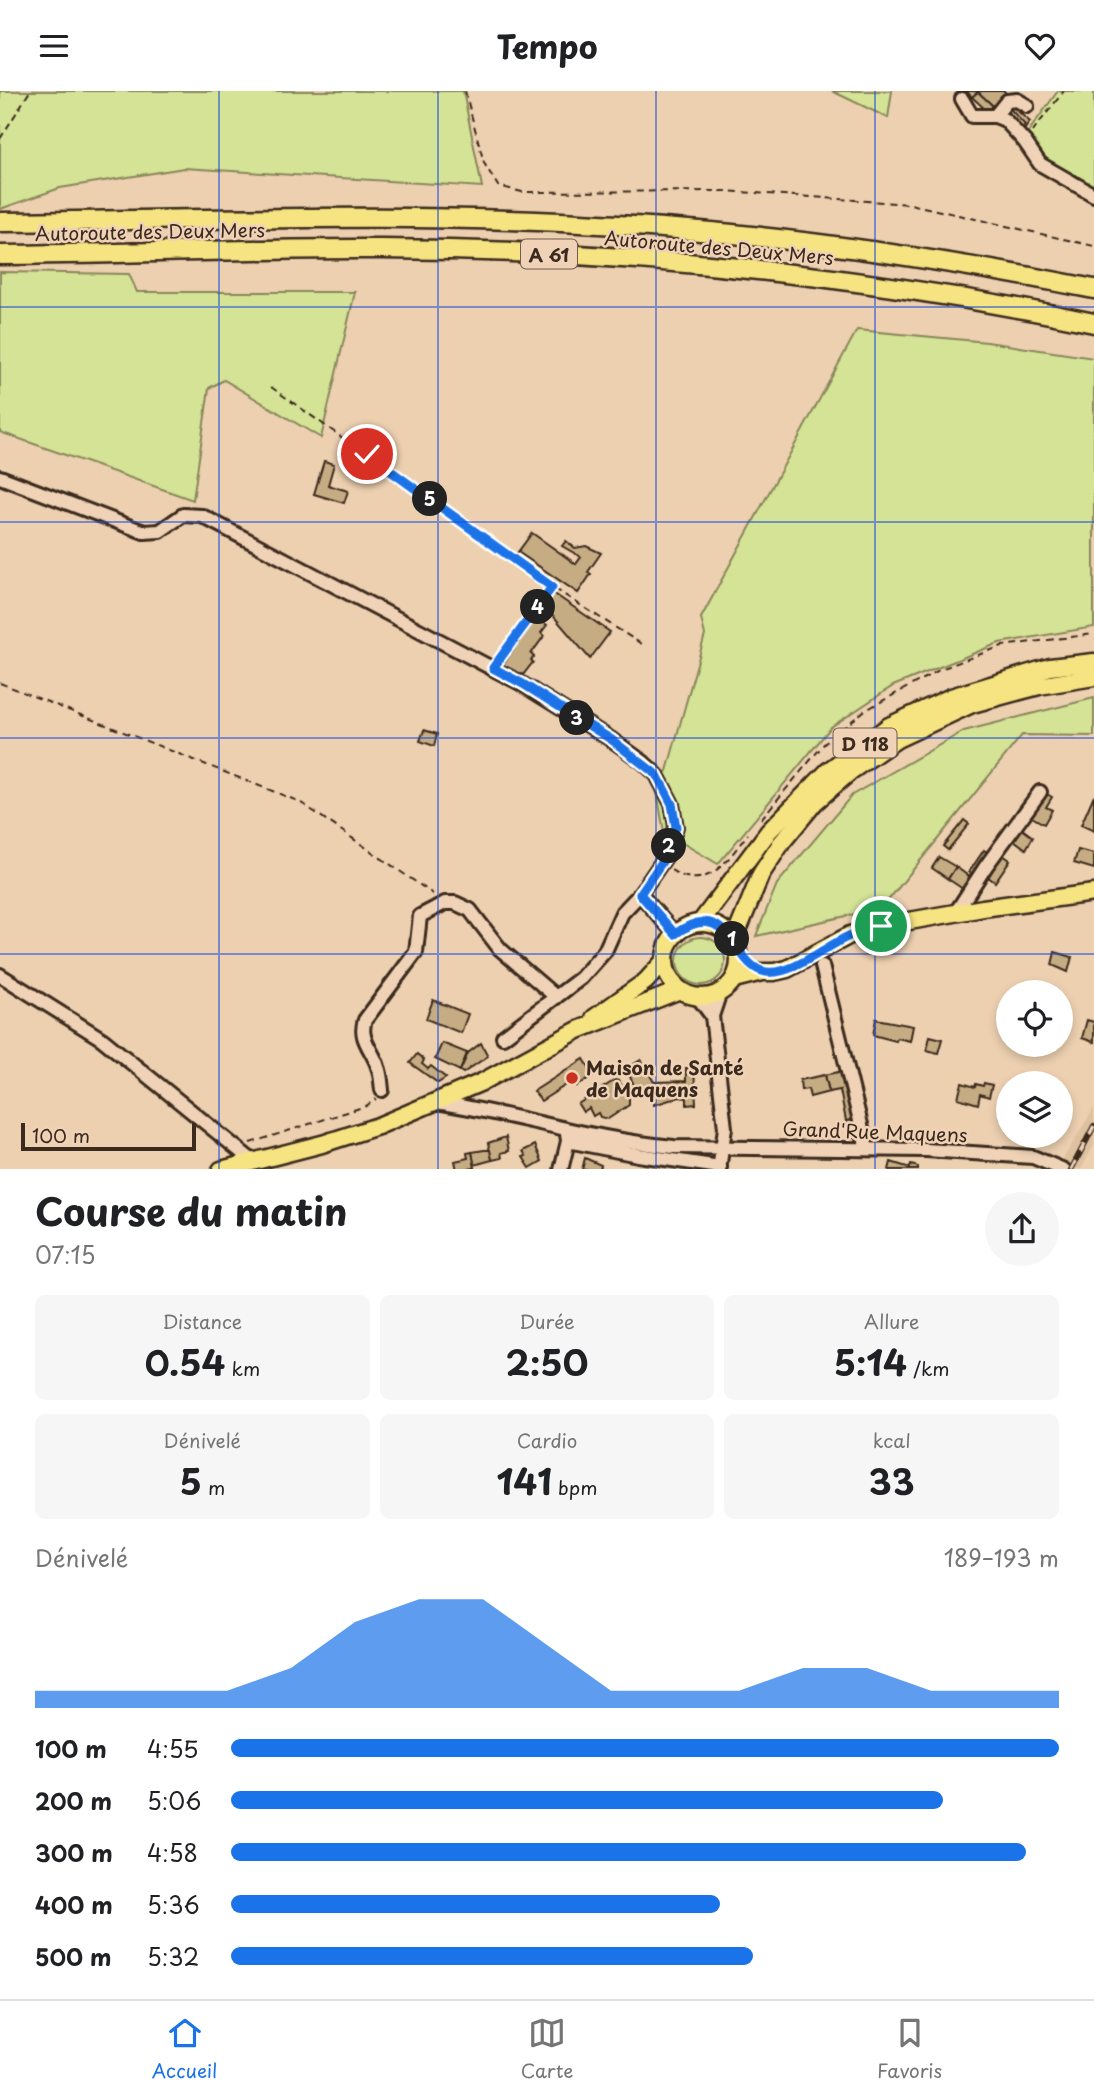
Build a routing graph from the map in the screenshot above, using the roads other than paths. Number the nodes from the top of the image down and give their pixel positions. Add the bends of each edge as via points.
1 (962, 100) dead end
2 (1027, 106) dead end
3 (995, 116) junction
4 (1094, 195) edge
5 (0, 222) edge
6 (0, 255) edge
7 (1094, 289) edge
8 (1094, 323) edge
9 (0, 477) edge
10 (1094, 661) edge
11 (1094, 677) edge
12 (1040, 792) dead end
13 (1094, 893) edge
14 (640, 894) junction
15 (956, 912) junction
16 (699, 923) junction
17 (675, 934) junction
18 (736, 946) junction
19 (665, 960) junction
20 (822, 966) dead end
21 (762, 972) junction
22 (0, 975) edge
23 (734, 979) junction
24 (680, 990) junction
25 (720, 992) junction
26 (697, 996) junction
27 (556, 997) junction
28 (712, 1016) junction
29 (578, 1030) junction
30 (503, 1037) dead end
31 (382, 1090) road end
32 (436, 1102) junction
33 (566, 1127) junction
34 (568, 1141) junction
35 (723, 1148) junction
36 (867, 1149) junction
37 (255, 1163) junction
38 (720, 1168) edge
39 (226, 1169) edge
40 (561, 1169) edge
41 (1062, 1169) edge

1 - 3 street via 972,116
2 - 3 street via 1007,101
3 - 4 street via 1005,120 1041,164
5 - 7 highway, Autoroute des Deux Mers / A 61 via 381,216 618,225 932,259
6 - 8 highway, Autoroute des Deux Mers / A 61 via 381,249 610,257 834,278
9 - 14 street via 144,532 160,531 183,515 202,516 523,684 612,740 657,775 672,804 676,827 666,856
10 - 16 main road, D 118 via 1051,667 964,693 890,726 828,771 769,831
11 - 18 main road, D 118 via 972,703 897,739 851,771 815,802 782,842 761,874
12 - 15 street
13 - 15 main road
14 - 17 street
14 - 27 street via 622,913 605,951
15 - 21 main road via 870,929 787,969
16 - 17 main road
16 - 18 main road via 724,930
17 - 19 main road
18 - 21 main road
18 - 23 main road via 739,966
19 - 24 main road via 669,977
19 - 29 main road via 646,981
20 - 36 street
21 - 23 main road
22 - 37 street via 102,1039
23 - 25 main road
24 - 26 main road
24 - 29 main road
25 - 26 main road
25 - 28 street
26 - 28 street
27 - 30 street
27 - 31 street via 500,949 470,910 445,903 420,916 416,952 361,1029 378,1067
28 - 35 street via 724,1107
29 - 32 main road
32 - 33 street, Grand'Rue Maquens
32 - 37 main road via 378,1126
33 - 34 street
33 - 35 street, Grand'Rue Maquens via 639,1144
34 - 38 street
34 - 40 street
35 - 36 street, Grand'Rue Maquens
35 - 38 street
36 - 41 street, Grand'Rue Maquens via 1033,1157
37 - 39 main road

